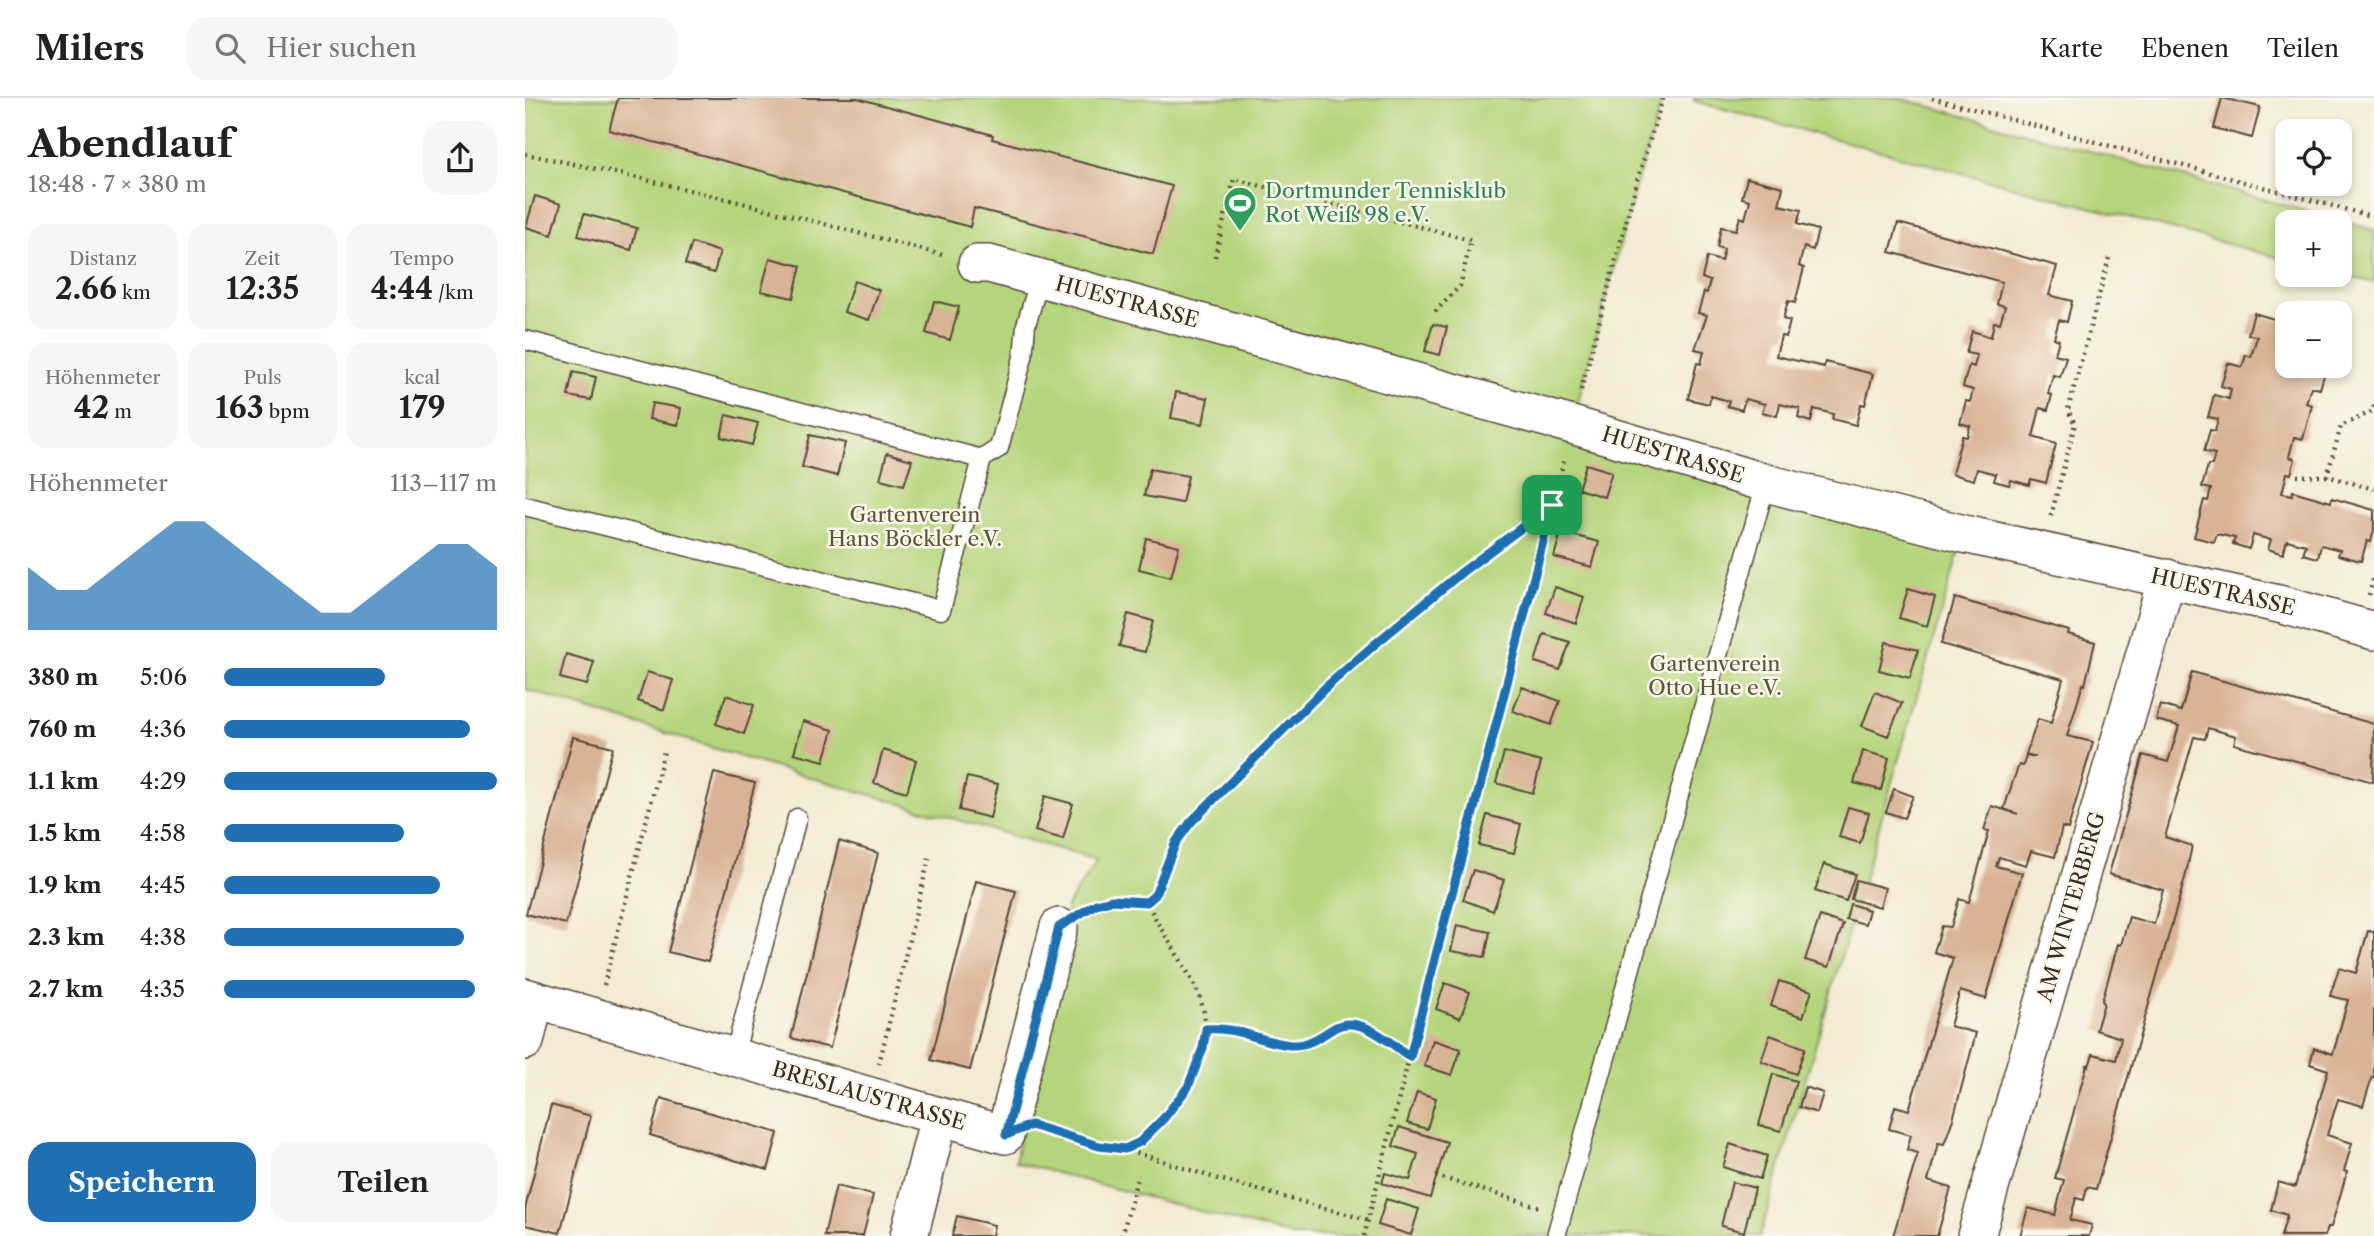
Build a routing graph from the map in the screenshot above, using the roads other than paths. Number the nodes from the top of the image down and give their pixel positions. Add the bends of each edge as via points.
1 (977, 264) road end
2 (1040, 278) junction
3 (525, 340) edge
4 (982, 458) junction
5 (1766, 482) junction
6 (525, 506) edge
7 (2167, 578) junction
8 (2374, 631) edge
9 (797, 818) dead end
10 (1059, 927) road end
11 (530, 999) edge
12 (525, 1041) edge
13 (734, 1056) junction
14 (939, 1116) junction
15 (909, 1236) edge
16 (1556, 1236) edge
17 (1976, 1236) edge

1 - 2 street, HUESTRASSE
2 - 4 lane via 999,448
2 - 5 street, HUESTRASSE
3 - 4 lane
4 - 6 lane via 941,610
5 - 7 street, HUESTRASSE via 1964,534
5 - 16 lane
7 - 8 street, HUESTRASSE
7 - 17 street, AM WINTERBERG
9 - 13 lane
10 - 14 street, BRESLAUSTRASSE via 1006,1135
11 - 12 street
11 - 13 street, BRESLAUSTRASSE
13 - 14 street, BRESLAUSTRASSE
14 - 15 street

